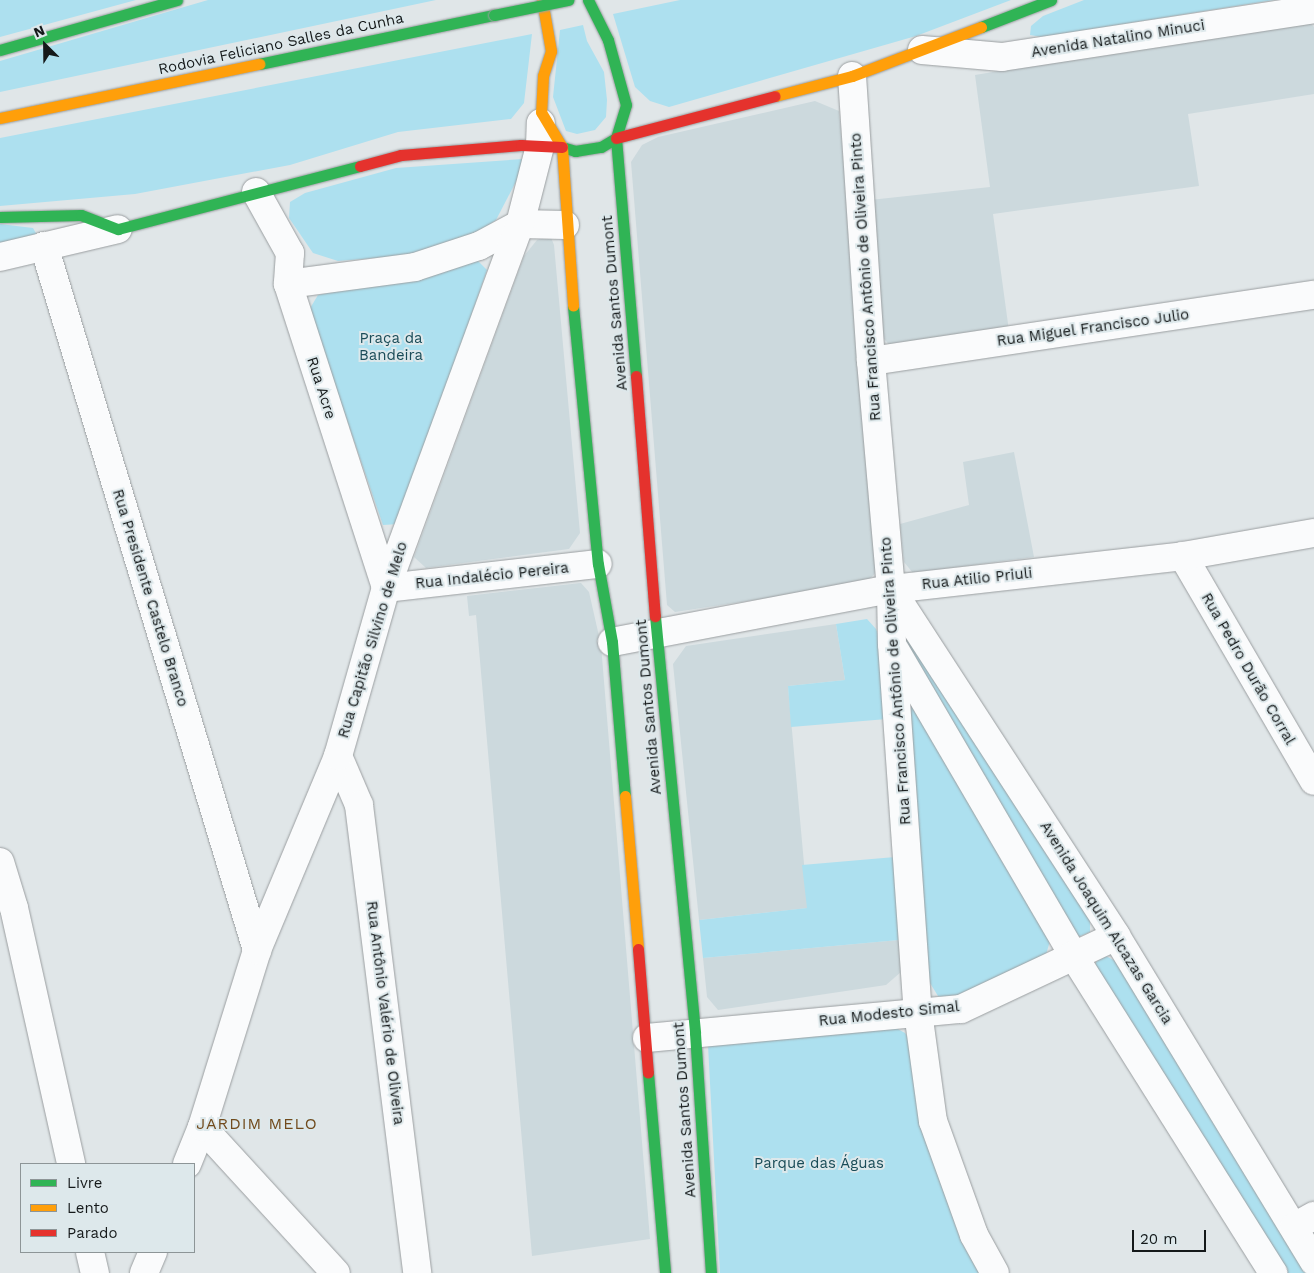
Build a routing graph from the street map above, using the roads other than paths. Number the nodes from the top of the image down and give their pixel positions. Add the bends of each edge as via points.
1 (177, 0) edge
2 (542, 0) edge
3 (568, 0) edge
4 (588, 0) edge
5 (1051, 0) edge
6 (1314, 9) edge
7 (0, 50) edge
8 (922, 50) junction
9 (852, 76) junction
10 (541, 112) joint
11 (0, 118) edge
12 (616, 138) junction
13 (551, 146) junction
14 (256, 192) junction
15 (0, 217) edge
16 (520, 224) junction
17 (565, 225) junction
18 (118, 229) junction
19 (44, 246) junction
20 (0, 257) edge
21 (288, 284) junction
22 (1314, 295) edge
23 (871, 361) junction
24 (1314, 533) edge
25 (1183, 556) junction
26 (598, 564) junction
27 (386, 588) junction
28 (892, 589) junction
29 (657, 636) junction
30 (612, 642) junction
31 (892, 644) junction
32 (338, 756) junction
33 (1314, 781) edge
34 (0, 862) edge
35 (1116, 936) junction
36 (256, 950) junction
37 (1073, 955) junction
38 (918, 1012) junction
39 (695, 1033) junction
40 (647, 1038) junction
41 (202, 1127) junction
42 (71, 1163) edge
43 (187, 1163) edge
44 (1304, 1222) edge
45 (90, 1253) edge
46 (153, 1253) edge
47 (1314, 1262) edge
48 (95, 1273) edge
49 (144, 1273) edge
50 (336, 1273) edge
51 (417, 1273) edge
52 (665, 1273) edge
53 (711, 1273) edge
54 (995, 1273) edge
55 (1273, 1273) edge

1 - 7 street
2 - 10 street via 551,51 543,76
3 - 11 street, Rodovia Feliciano Salles da Cunha, bridge
4 - 12 street via 608,40 626,105
5 - 8 street
6 - 8 street, Avenida Natalino Minuci via 1002,57
8 - 9 street
9 - 12 street
9 - 23 street, Rua Francisco Antônio de Oliveira Pinto
10 - 13 street, Rua Capitão Silvino de Melo
12 - 13 street via 601,147 575,151
12 - 29 street, Avenida Santos Dumont
13 - 14 street via 401,155
13 - 16 street, Rua Capitão Silvino de Melo
13 - 17 street, Avenida Santos Dumont
14 - 18 street
14 - 21 street, Rua Acre via 290,253
15 - 18 street via 81,215
16 - 17 street
16 - 21 street via 479,246 415,267
16 - 27 street, Rua Capitão Silvino de Melo
17 - 26 street, Avenida Santos Dumont
18 - 19 street
19 - 20 street
19 - 36 street, Rua Presidente Castelo Branco
21 - 27 street, Rua Acre
22 - 23 street, Rua Miguel Francisco Julio
23 - 28 street, Rua Francisco Antônio de Oliveira Pinto
24 - 25 street, Rua Atilio Priuli
25 - 28 street, Rua Atilio Priuli
25 - 33 street, Rua Pedro Durão Corral
26 - 27 street, Rua Indalécio Pereira
26 - 30 street, Avenida Santos Dumont
27 - 32 street, Rua Capitão Silvino de Melo
28 - 29 street, Rua Atilio Priuli
28 - 31 street, Rua Francisco Antônio de Oliveira Pinto
28 - 35 street, Avenida Joaquim Alcazas Garcia
29 - 30 street, Rua Atilio Priuli
29 - 39 street, Avenida Santos Dumont
30 - 40 street, Avenida Santos Dumont
31 - 37 street
31 - 38 street, Rua Francisco Antônio de Oliveira Pinto
32 - 36 street, Rua Capitão Silvino de Melo
32 - 51 street, Rua Antônio Valério de Oliveira via 359,805
34 - 42 street via 14,908
35 - 37 street, Rua Modesto Simal
35 - 44 street, Avenida Joaquim Alcazas Garcia
36 - 41 street, Rua Capitão Silvino de Melo
37 - 38 street, Rua Modesto Simal via 961,1010
37 - 55 street
38 - 39 street, Rua Modesto Simal
38 - 54 street, Rua Francisco Antônio de Oliveira Pinto via 933,1121 974,1235
39 - 40 street, Rua Modesto Simal
39 - 53 street, Avenida Santos Dumont
40 - 52 street, Avenida Santos Dumont
41 - 43 street, Rua Capitão Silvino de Melo
41 - 50 street
44 - 47 street, Avenida Joaquim Alcazas Garcia
45 - 48 street
46 - 49 street

